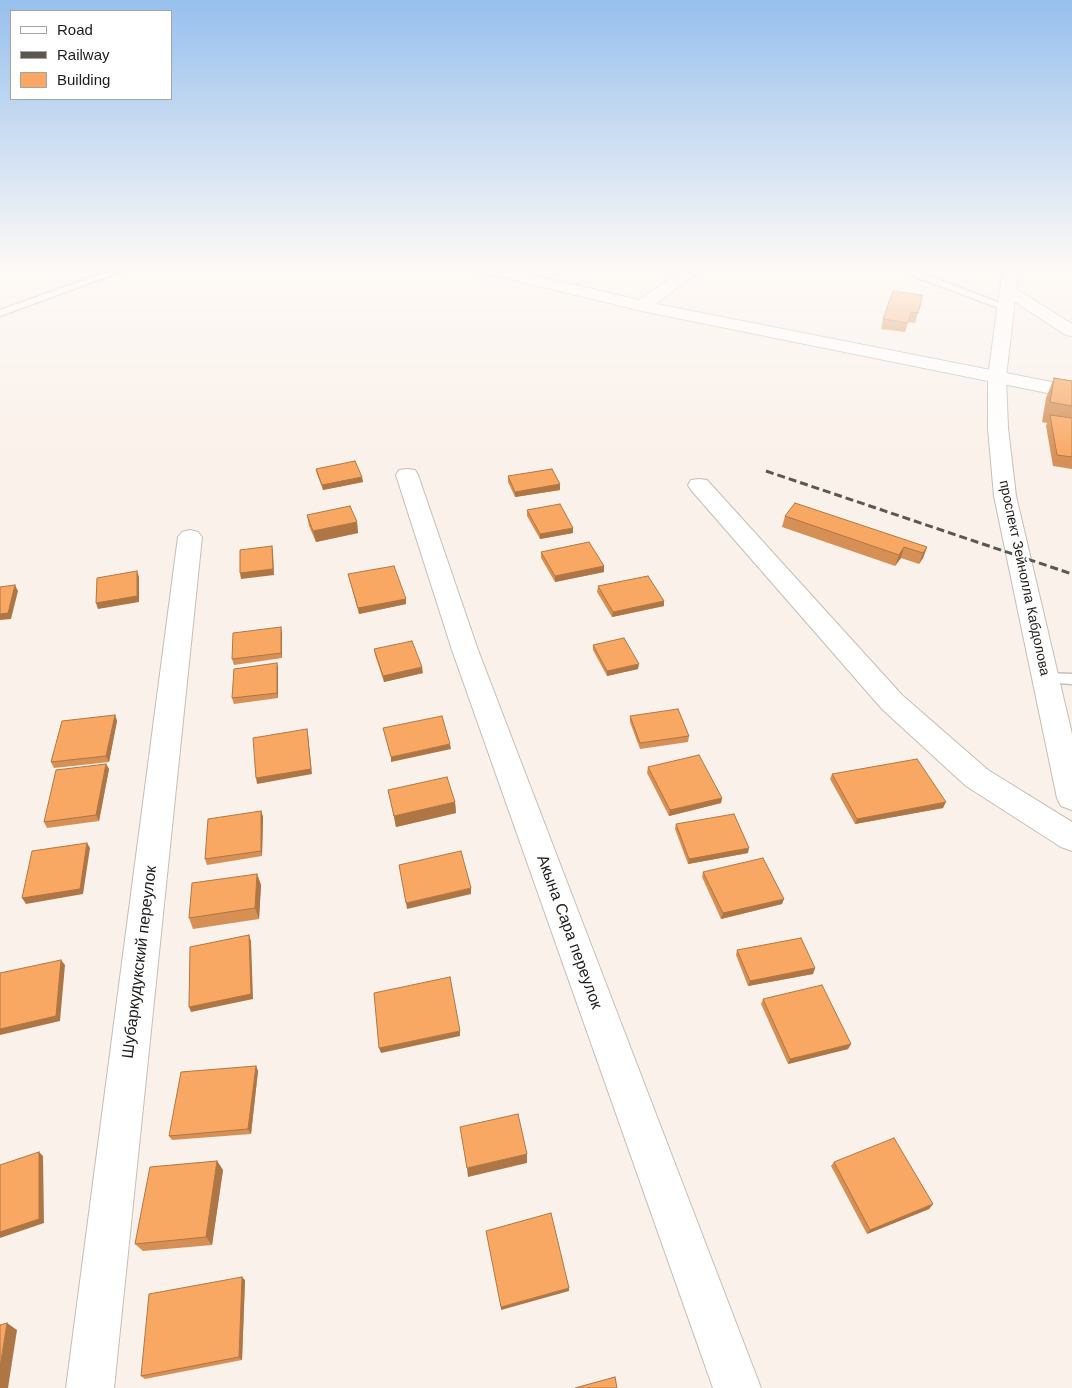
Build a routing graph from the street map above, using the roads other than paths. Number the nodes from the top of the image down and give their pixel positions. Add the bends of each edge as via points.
1 (766, 331) edge
2 (1002, 331) edge
3 (997, 377) junction
4 (1072, 392) edge
5 (407, 475) dead end
6 (699, 484) dead end
7 (190, 537) dead end
8 (1045, 678) junction
9 (1072, 679) edge
10 (1072, 798) edge
11 (1072, 838) edge
12 (90, 1388) edge
13 (737, 1388) edge

1 - 3 street
2 - 3 street, проспект Зейнолла Кабдолова
3 - 4 street
3 - 8 street, проспект Зейнолла Кабдолова via 1005,496
5 - 13 street, Акына Сара переулок via 465,650
6 - 11 street via 892,702 977,778
7 - 12 street, Шубаркудукский переулок
8 - 9 lane
8 - 10 street, проспект Зейнолла Кабдолова

